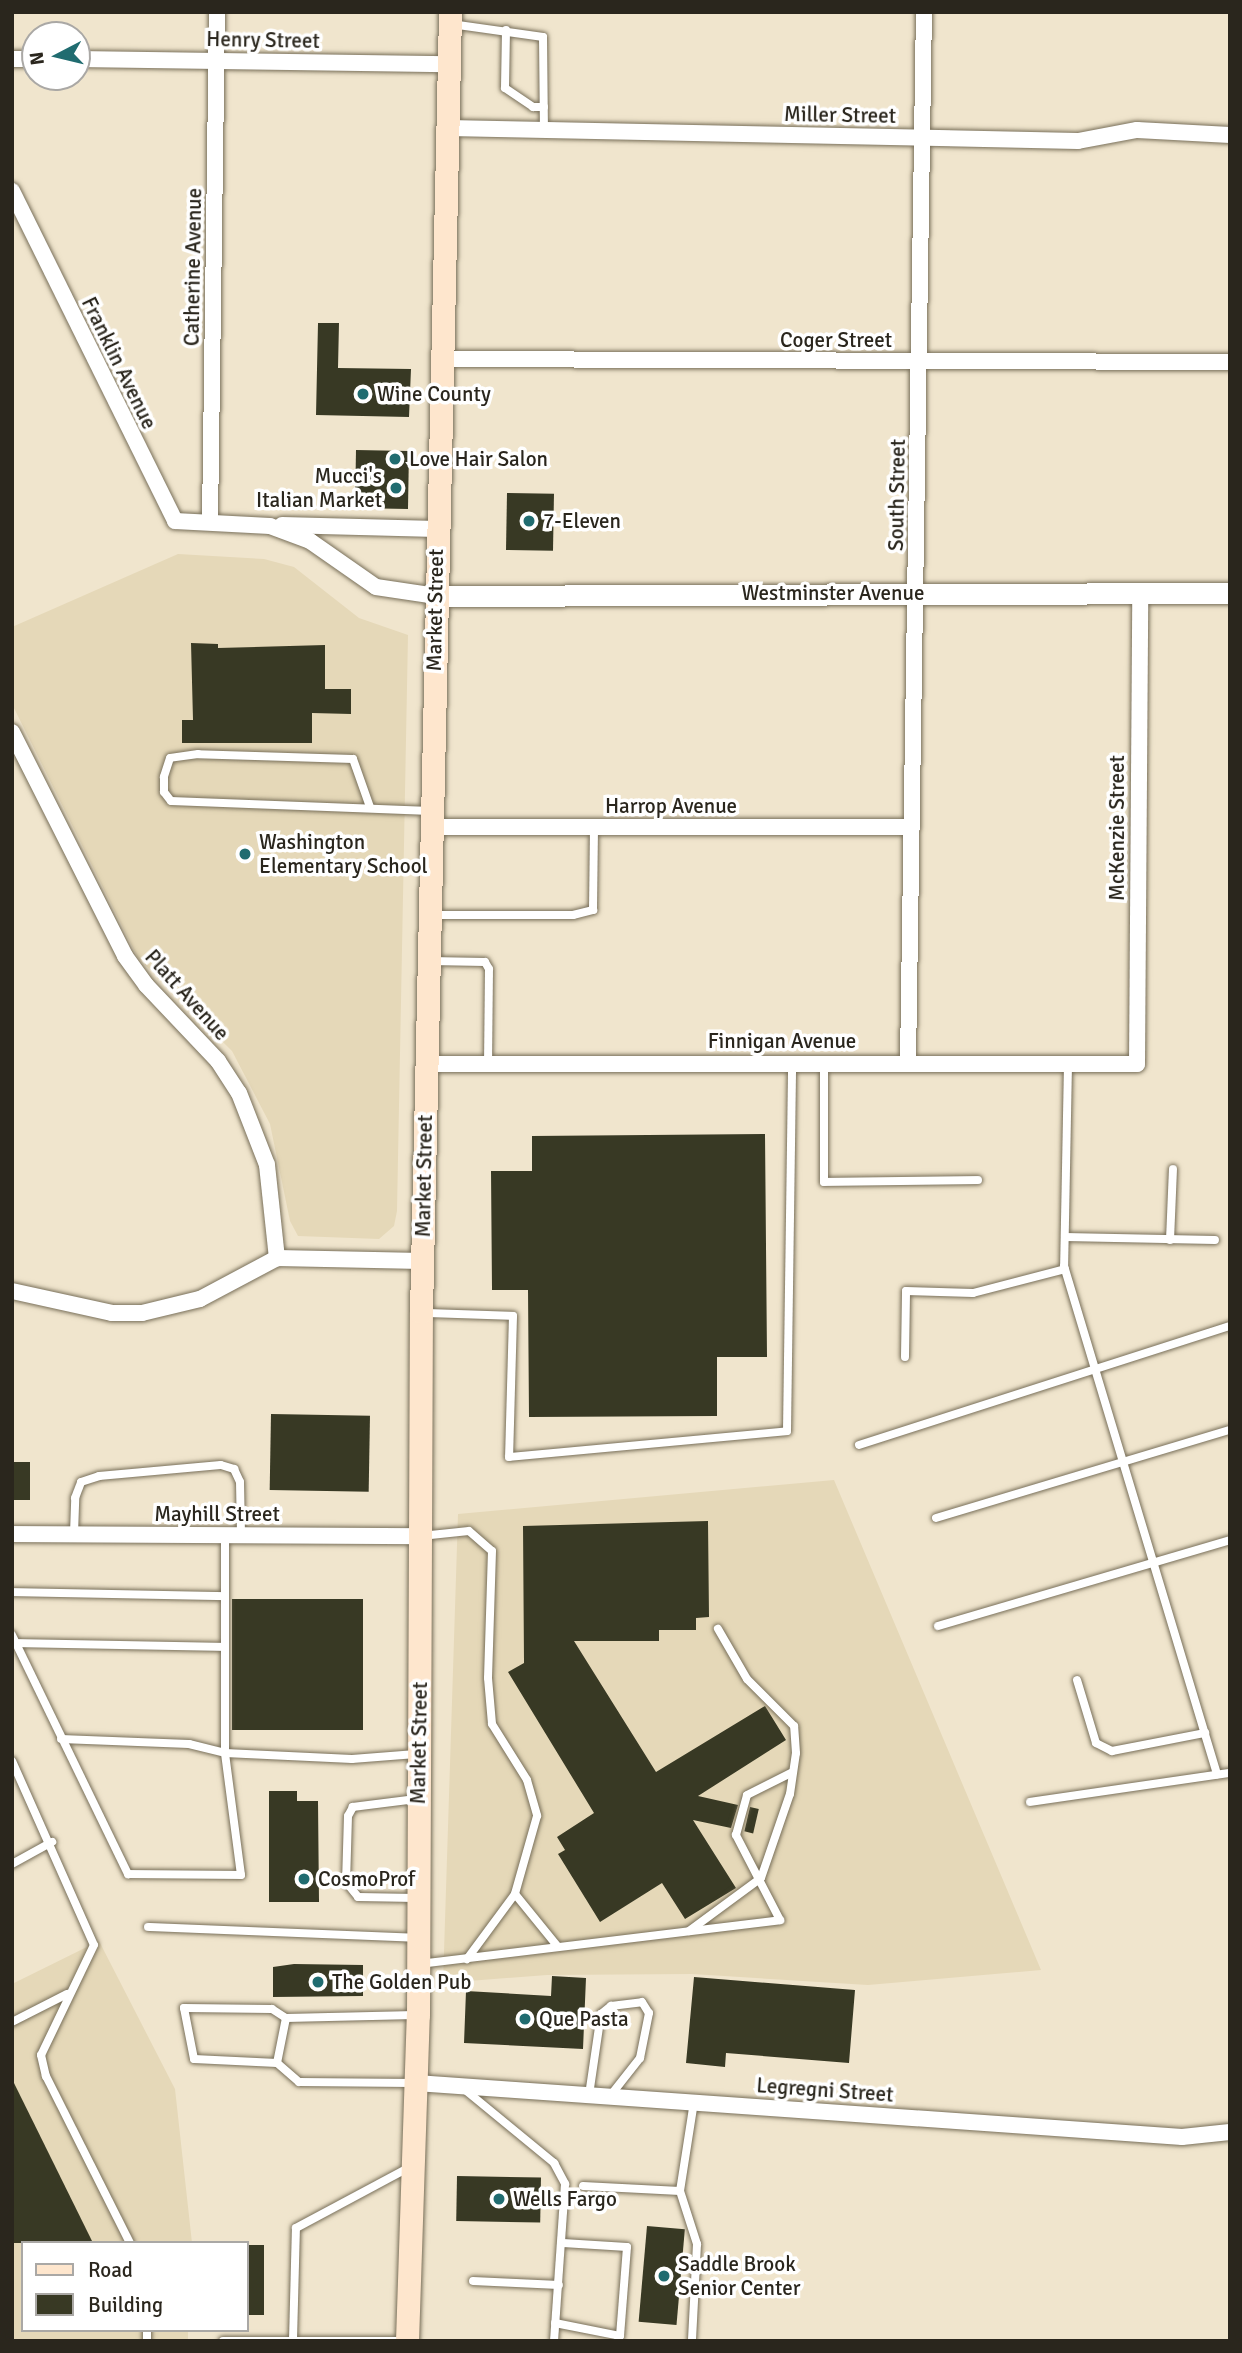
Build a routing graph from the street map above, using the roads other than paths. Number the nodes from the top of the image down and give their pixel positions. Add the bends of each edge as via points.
1 (217, 12) edge
2 (924, 12) edge
3 (450, 18) edge
4 (506, 30) junction
5 (91, 59) edge
6 (216, 60) junction
7 (449, 64) junction
8 (544, 107) junction
9 (448, 128) junction
10 (544, 130) junction
11 (1230, 135) edge
12 (922, 137) junction
13 (12, 191) edge
14 (443, 359) junction
15 (920, 361) junction
16 (1230, 362) edge
17 (210, 522) junction
18 (261, 524) junction
19 (437, 530) junction
20 (917, 592) junction
21 (1140, 593) junction
22 (1230, 593) edge
23 (436, 596) junction
24 (12, 732) edge
25 (370, 807) junction
26 (430, 819) junction
27 (594, 827) junction
28 (912, 827) junction
29 (429, 915) junction
30 (428, 961) junction
31 (792, 1061) junction
32 (824, 1062) junction
33 (908, 1062) junction
34 (488, 1064) junction
35 (1068, 1064) junction
36 (1137, 1064) joint
37 (427, 1065) junction
38 (1173, 1169) dead end
39 (978, 1180) dead end
40 (1065, 1237) junction
41 (1170, 1240) junction
42 (1214, 1240) dead end
43 (277, 1258) junction
44 (422, 1261) junction
45 (1065, 1269) junction
46 (12, 1291) edge
47 (421, 1312) junction
48 (1230, 1326) edge
49 (905, 1357) dead end
50 (1096, 1371) junction
51 (1230, 1430) edge
52 (859, 1445) dead end
53 (1124, 1463) junction
54 (936, 1518) dead end
55 (12, 1534) edge
56 (74, 1534) junction
57 (233, 1535) junction
58 (421, 1536) junction
59 (1230, 1539) edge
60 (1153, 1563) junction
61 (12, 1592) edge
62 (225, 1596) junction
63 (938, 1626) dead end
64 (718, 1629) dead end
65 (14, 1639) edge
66 (225, 1647) junction
67 (1077, 1680) dead end
68 (1205, 1733) junction
69 (61, 1739) junction
70 (225, 1753) junction
71 (419, 1754) junction
72 (12, 1761) edge
73 (793, 1772) junction
74 (1230, 1773) edge
75 (1217, 1774) junction
76 (418, 1798) junction
77 (1030, 1802) dead end
78 (52, 1842) junction
79 (12, 1864) edge
80 (761, 1878) junction
81 (515, 1894) junction
82 (417, 1898) junction
83 (148, 1927) dead end
84 (687, 1932) junction
85 (417, 1938) junction
86 (558, 1947) junction
87 (467, 1959) junction
88 (416, 1964) junction
89 (67, 1994) junction
90 (418, 2015) junction
91 (286, 2018) junction
92 (12, 2022) edge
93 (278, 2063) junction
94 (416, 2083) junction
95 (461, 2086) junction
96 (589, 2095) junction
97 (610, 2097) junction
98 (694, 2102) junction
99 (1230, 2132) edge
100 (412, 2166) junction
101 (583, 2186) dead end
102 (680, 2190) junction
103 (129, 2241) edge
104 (564, 2241) junction
105 (472, 2281) dead end
106 (559, 2285) junction
107 (555, 2323) junction
108 (619, 2338) edge
109 (293, 2340) edge
110 (223, 2341) edge
111 (408, 2341) edge
112 (554, 2341) edge
113 (692, 2341) edge

1 - 6 street, Catherine Avenue
2 - 12 street, South Street
3 - 4 lane
3 - 7 main road, Market Street
4 - 8 lane via 505,88 533,107
4 - 8 lane via 543,37
5 - 6 street, Henry Street
6 - 7 street, Henry Street
6 - 17 street, Catherine Avenue
7 - 9 main road, Market Street
8 - 10 lane
9 - 10 street, Miller Street
9 - 14 main road, Market Street
10 - 12 street, Miller Street
11 - 12 street, Miller Street via 1137,130 1077,141
12 - 15 street, South Street
13 - 17 street, Franklin Avenue via 175,521
14 - 15 street, Coger Street
14 - 19 main road, Market Street
15 - 16 street, Coger Street
15 - 20 street, South Street
17 - 18 street
18 - 19 street
18 - 23 street via 310,541 376,587
19 - 23 main road, Market Street
20 - 21 street, Westminster Avenue
20 - 23 street, Westminster Avenue
20 - 28 street, South Street
21 - 22 street, Westminster Avenue
21 - 36 street, McKenzie Street
23 - 26 main road, Market Street
24 - 43 street, Platt Avenue via 125,956 146,985 218,1061 239,1093 267,1166
25 - 25 lane via 352,760 344,758 198,754 170,758 164,777 164,792 171,801
25 - 26 lane
26 - 27 street, Harrop Avenue
26 - 29 main road, Market Street
27 - 28 street, Harrop Avenue
27 - 29 lane via 593,910 573,915
28 - 33 street, South Street
29 - 30 main road, Market Street
30 - 34 lane via 485,962 489,969
30 - 37 main road, Market Street
31 - 32 street, Finnigan Avenue
31 - 34 street, Finnigan Avenue
31 - 47 lane via 787,1431 509,1457 513,1316
32 - 33 street, Finnigan Avenue
32 - 39 lane via 824,1182
33 - 35 street, Finnigan Avenue
34 - 37 street, Finnigan Avenue
35 - 36 street, Finnigan Avenue
35 - 40 lane
37 - 44 main road, Market Street
38 - 41 lane
40 - 41 lane
40 - 45 lane
41 - 42 lane
43 - 44 street
43 - 46 street via 200,1299 142,1313 112,1313
44 - 47 main road, Market Street
45 - 49 lane via 973,1293 906,1291
45 - 50 lane
47 - 58 main road, Market Street
48 - 50 lane
50 - 52 lane
50 - 53 lane
51 - 53 lane
53 - 54 lane
53 - 60 lane
55 - 56 street, Mayhill Street
56 - 57 street, Mayhill Street
56 - 57 lane via 75,1498 81,1482 99,1476 221,1465 234,1469 240,1482
57 - 58 street, Mayhill Street
57 - 62 lane
58 - 71 main road, Market Street
58 - 81 lane via 469,1531 492,1551 488,1678 492,1724 527,1780 537,1816
59 - 60 lane
60 - 63 lane
60 - 68 lane
61 - 62 lane
62 - 66 lane
64 - 73 lane via 747,1679 794,1726
65 - 66 lane
65 - 69 lane
66 - 70 lane
67 - 68 lane via 1096,1743 1112,1751
68 - 75 lane
69 - 70 lane via 189,1744
69 - 70 lane via 128,1874 241,1875
70 - 71 lane via 352,1759
71 - 76 main road, Market Street
72 - 78 lane
73 - 80 lane
73 - 80 lane via 747,1795 736,1835
74 - 75 lane
75 - 77 lane
76 - 82 main road, Market Street
76 - 82 lane via 353,1807 348,1816 347,1852 351,1892 358,1897
78 - 79 lane
78 - 89 lane via 94,1945
80 - 84 lane
80 - 84 lane via 766,1900 780,1920
81 - 86 lane
81 - 87 lane
82 - 85 main road, Market Street
83 - 85 lane
84 - 86 lane
85 - 88 main road, Market Street
86 - 87 lane
87 - 88 lane
88 - 90 main road, Market Street
89 - 92 lane
89 - 103 lane via 41,2055 46,2076
90 - 91 lane
90 - 94 main road, Market Street
91 - 93 lane
91 - 93 lane via 272,2009 184,2008 194,2059
93 - 94 lane via 299,2082
94 - 95 street, Legregni Street
94 - 100 main road, Market Street
95 - 96 street, Legregni Street
95 - 104 lane via 560,2172 567,2198
96 - 97 street, Legregni Street
96 - 97 lane via 601,2014 611,2006 642,2002 649,2013 640,2058
97 - 98 street, Legregni Street
98 - 99 street, Legregni Street via 1182,2137
98 - 102 lane
100 - 109 lane via 296,2228
100 - 111 main road, Market Street
101 - 102 lane
102 - 113 lane via 697,2244
104 - 106 lane
104 - 108 lane via 627,2248
105 - 106 lane
106 - 107 lane
107 - 108 lane
107 - 112 lane
109 - 110 lane
109 - 111 lane

